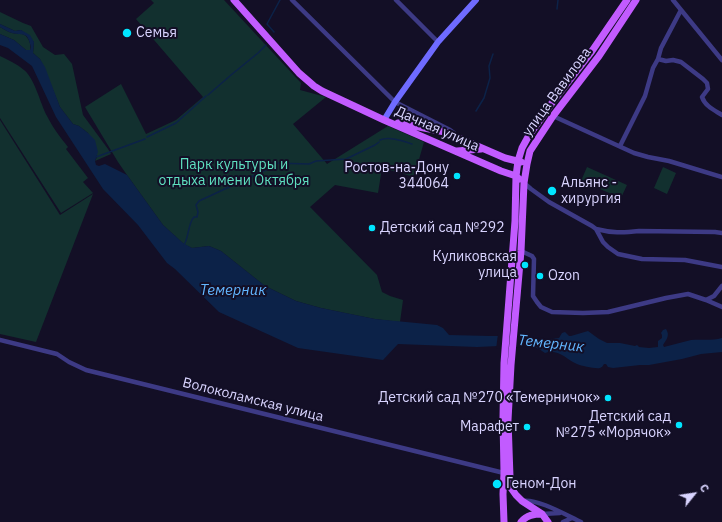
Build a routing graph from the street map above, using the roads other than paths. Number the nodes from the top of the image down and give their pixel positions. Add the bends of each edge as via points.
1 (234, 0) edge
2 (292, 0) edge
3 (396, 0) edge
4 (476, 0) edge
5 (627, 0) edge
6 (636, 0) edge
7 (673, 0) edge
8 (681, 10) junction
9 (438, 42) junction
10 (658, 59) junction
11 (722, 60) edge
12 (395, 102) junction
13 (722, 115) edge
14 (552, 116) junction
15 (384, 120) junction
16 (460, 138) junction
17 (620, 146) junction
18 (483, 149) junction
19 (455, 151) junction
20 (518, 161) junction
21 (527, 164) junction
22 (516, 176) junction
23 (722, 177) edge
24 (524, 182) junction
25 (596, 229) junction
26 (722, 234) edge
27 (521, 251) junction
28 (722, 267) edge
29 (722, 286) edge
30 (706, 300) junction
31 (722, 307) edge
32 (0, 340) edge
33 (508, 364) junction
34 (506, 477) junction
35 (522, 501) junction
36 (562, 513) junction
37 (542, 514) junction
38 (572, 518) junction
39 (504, 522) edge
40 (521, 522) edge
41 (548, 522) edge
42 (563, 522) edge
43 (581, 522) edge

1 - 15 main road via 299,73 314,86
2 - 12 street, Дачная улица
3 - 9 street
4 - 9 street
5 - 20 main road, улица Вавилова via 528,137
6 - 14 main road, улица Вавилова via 599,56
7 - 8 street
8 - 10 street
8 - 11 street
9 - 12 street
10 - 13 street via 680,62 703,79 708,89 702,97 704,102
10 - 17 street via 645,96
12 - 15 street
12 - 16 street, Дачная улица via 450,130
14 - 17 street
14 - 21 main road, улица Вавилова via 530,151
15 - 16 main road, Дачная улица via 445,132
15 - 19 main road, Дачная улица
16 - 18 main road, Дачная улица
17 - 23 street via 648,157
18 - 19 main road
18 - 20 main road, Дачная улица
19 - 22 main road, Дачная улица
20 - 21 main road, Дачная улица
20 - 22 main road, улица Вавилова
21 - 24 main road, улица Вавилова
22 - 24 main road, Дачная улица
22 - 33 main road, улица Вавилова
24 - 25 street via 549,202
24 - 27 main road, улица Вавилова
25 - 26 street via 610,233 639,231
25 - 28 street via 603,242 618,254 642,259 685,260
27 - 30 street via 534,259 533,296 536,302 552,312 608,312 688,294
27 - 33 main road, улица Вавилова via 517,304
29 - 30 street via 714,296
30 - 31 street
32 - 34 street, Волоколамская улица via 57,354 86,370
33 - 34 main road via 503,418
34 - 35 main road
34 - 39 main road via 503,494
35 - 36 street via 528,500
35 - 37 main road
36 - 37 street
36 - 38 street
37 - 40 main road via 530,515
37 - 41 main road
38 - 42 street
38 - 43 street

